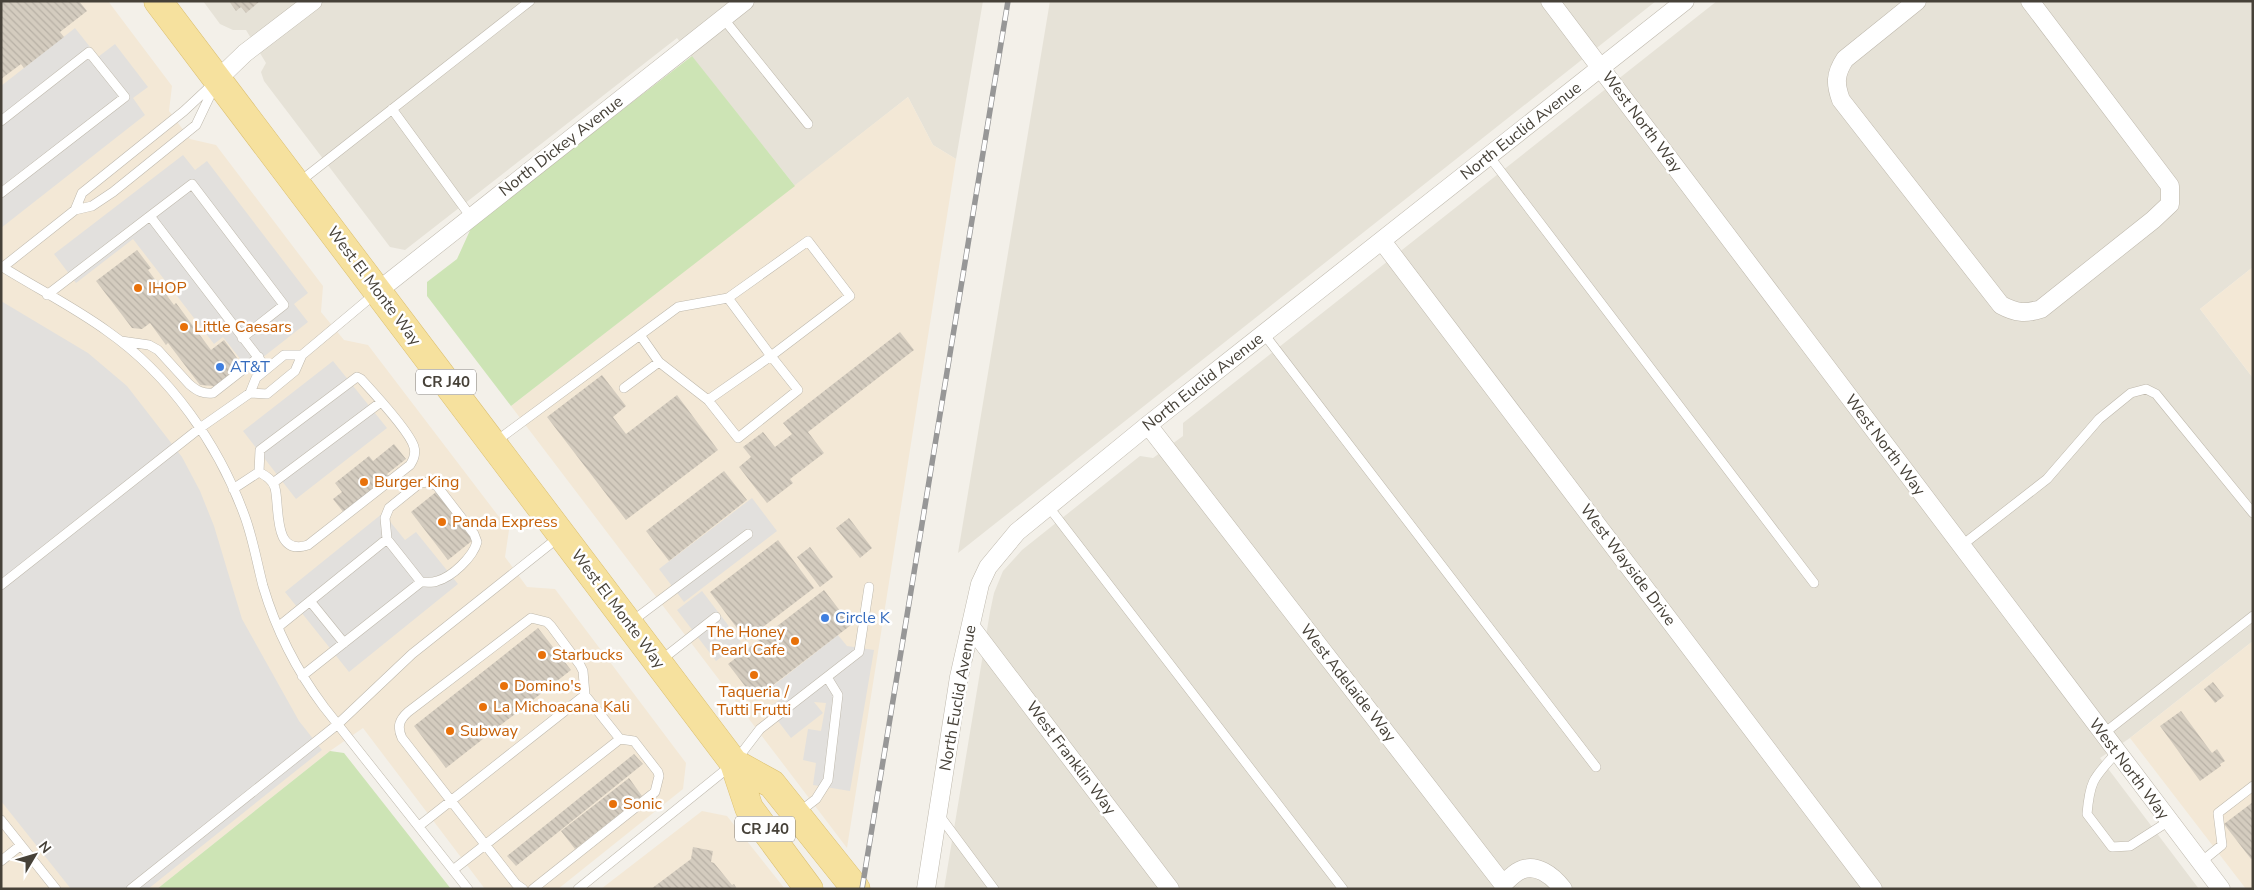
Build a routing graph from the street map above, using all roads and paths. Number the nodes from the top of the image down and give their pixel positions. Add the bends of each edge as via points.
1 (158, 1) edge
2 (313, 1) edge
3 (530, 1) edge
4 (745, 1) edge
5 (1550, 1) edge
6 (1685, 1) edge
7 (1917, 1) edge
8 (2030, 1) edge
9 (723, 18) junction
10 (1601, 67) junction
11 (218, 80) junction
12 (392, 109) junction
13 (1, 120) edge
14 (808, 124) dead end
15 (1489, 156) junction
16 (296, 184) junction
17 (1, 194) edge
18 (75, 210) junction
19 (150, 216) junction
20 (472, 217) junction
21 (1382, 241) junction
22 (2, 266) edge
23 (378, 291) junction
24 (47, 295) junction
25 (728, 298) junction
26 (1264, 334) junction
27 (640, 335) junction
28 (242, 338) junction
29 (121, 341) junction
30 (302, 355) junction
31 (771, 356) junction
32 (259, 357) junction
33 (660, 362) junction
34 (267, 369) junction
35 (624, 388) dead end
36 (250, 393) junction
37 (708, 400) junction
38 (381, 402) junction
39 (1148, 425) junction
40 (200, 428) junction
41 (493, 444) junction
42 (259, 472) junction
43 (273, 483) junction
44 (233, 489) junction
45 (1048, 506) junction
46 (2253, 513) edge
47 (748, 534) dead end
48 (562, 535) junction
49 (387, 540) junction
50 (1962, 546) junction
51 (421, 582) junction
52 (1814, 583) dead end
53 (1, 585) edge
54 (869, 587) dead end
55 (310, 601) junction
56 (2253, 616) edge
57 (716, 617) dead end
58 (629, 623) junction
59 (278, 627) junction
60 (971, 627) junction
61 (344, 643) junction
62 (658, 662) junction
63 (302, 676) junction
64 (827, 677) junction
65 (585, 696) junction
66 (338, 724) junction
67 (2103, 734) junction
68 (620, 739) junction
69 (2116, 752) junction
70 (734, 763) junction
71 (1596, 767) dead end
72 (2253, 786) edge
73 (450, 802) junction
74 (797, 814) junction
75 (938, 814) junction
76 (1, 820) edge
77 (2169, 821) junction
78 (419, 826) junction
79 (21, 845) junction
80 (484, 845) junction
81 (1, 860) edge
82 (2201, 862) junction
83 (453, 870) junction
84 (1500, 886) edge
85 (56, 889) edge
86 (131, 889) edge
87 (468, 889) edge
88 (523, 889) edge
89 (533, 889) edge
90 (578, 889) edge
91 (810, 889) edge
92 (856, 889) edge
93 (926, 889) edge
94 (994, 889) edge
95 (1170, 889) edge
96 (1343, 889) edge
97 (1563, 889) edge
98 (1873, 889) edge
99 (2221, 889) edge

1 - 11 main road, West El Monte Way / CR J40
2 - 11 street via 245,54
3 - 12 lane
4 - 9 street, North Dickey Avenue
5 - 10 street, West North Way
6 - 10 street, North Euclid Avenue
7 - 8 street via 1845,59 1838,69 1836,85 1841,100 2001,306 2028,314 2041,309 2170,204 2170,186
9 - 14 lane
9 - 20 street, North Dickey Avenue
10 - 15 street, North Euclid Avenue
10 - 50 street, West North Way
11 - 16 main road, West El Monte Way / CR J40
11 - 18 lane via 82,193
11 - 18 lane via 196,125 92,206
12 - 16 lane
12 - 20 lane
13 - 17 lane via 89,52 125,98
15 - 21 street, North Euclid Avenue
15 - 52 lane
16 - 23 main road, West El Monte Way / CR J40
18 - 22 lane
19 - 24 lane
19 - 28 lane
19 - 28 lane via 192,184 279,297 284,305
20 - 23 street, North Dickey Avenue
21 - 26 street, North Euclid Avenue
21 - 98 street, West Wayside Drive
22 - 24 lane
23 - 30 lane
23 - 41 main road, West El Monte Way / CR J40
24 - 29 lane
25 - 27 lane via 678,306
25 - 31 lane
25 - 31 lane via 808,241 850,296
26 - 39 street, North Euclid Avenue
26 - 71 lane
27 - 33 lane
27 - 41 lane
28 - 32 lane
29 - 32 lane via 154,347 195,389 206,393 212,392
29 - 40 lane via 161,379
30 - 34 lane via 284,355
30 - 36 lane via 294,371 267,394
31 - 37 lane
31 - 37 lane via 798,390 738,438
32 - 34 lane
33 - 35 lane
33 - 37 lane
34 - 36 lane via 256,378
36 - 40 lane
38 - 42 lane via 362,379 353,378 260,450
38 - 43 lane
38 - 43 lane via 411,439 415,447 413,460 308,545 296,546 280,531
39 - 45 street, North Euclid Avenue
39 - 84 street, West Adelaide Way
40 - 44 lane
40 - 53 lane
41 - 48 main road, West El Monte Way / CR J40
42 - 43 lane
42 - 44 lane
44 - 59 lane via 247,523
45 - 60 street, North Euclid Avenue via 1017,532 988,567 980,584
45 - 96 lane
46 - 50 lane via 2156,394 2146,389 2131,392 2098,419 2047,479
47 - 58 lane
48 - 58 main road, West El Monte Way / CR J40
48 - 66 lane via 412,654
49 - 51 lane
49 - 51 lane via 389,508 420,483 436,486 477,542 472,556 445,577 436,582
49 - 55 lane
50 - 67 street, West North Way
51 - 61 lane
54 - 64 lane via 859,652
55 - 59 lane
55 - 61 lane
56 - 67 lane
57 - 62 lane
58 - 62 main road, West El Monte Way / CR J40
59 - 63 lane
60 - 75 street, North Euclid Avenue via 959,677
60 - 95 street, West Franklin Way
61 - 63 lane
62 - 70 main road, West El Monte Way / CR J40
63 - 66 lane
64 - 70 lane via 760,729
64 - 74 lane via 838,695 828,780 816,799
65 - 68 lane
65 - 73 lane
65 - 73 lane via 584,671 580,665 547,622 531,618 408,712 400,722 402,738
66 - 78 lane
66 - 86 lane
67 - 69 street, West North Way
68 - 80 lane
68 - 89 lane via 634,741 640,746 658,772 657,788
69 - 77 street, West North Way
69 - 77 lane via 2093,779 2087,814 2112,847 2130,846
70 - 74 main road, West El Monte Way / CR J40 via 772,784
70 - 90 lane
70 - 91 main road, West El Monte Way / CR J40 via 749,808
72 - 82 lane via 2218,814 2222,845
73 - 78 lane
73 - 80 lane
74 - 92 main road, West El Monte Way / CR J40
75 - 93 street, North Euclid Avenue
75 - 94 lane
76 - 79 lane
77 - 82 street, West North Way
78 - 83 lane
79 - 81 lane
79 - 85 lane
80 - 83 lane
80 - 88 lane
82 - 99 street, West North Way
83 - 87 lane
84 - 97 street, West Adelaide Way via 1520,870 1534,869 1547,871

